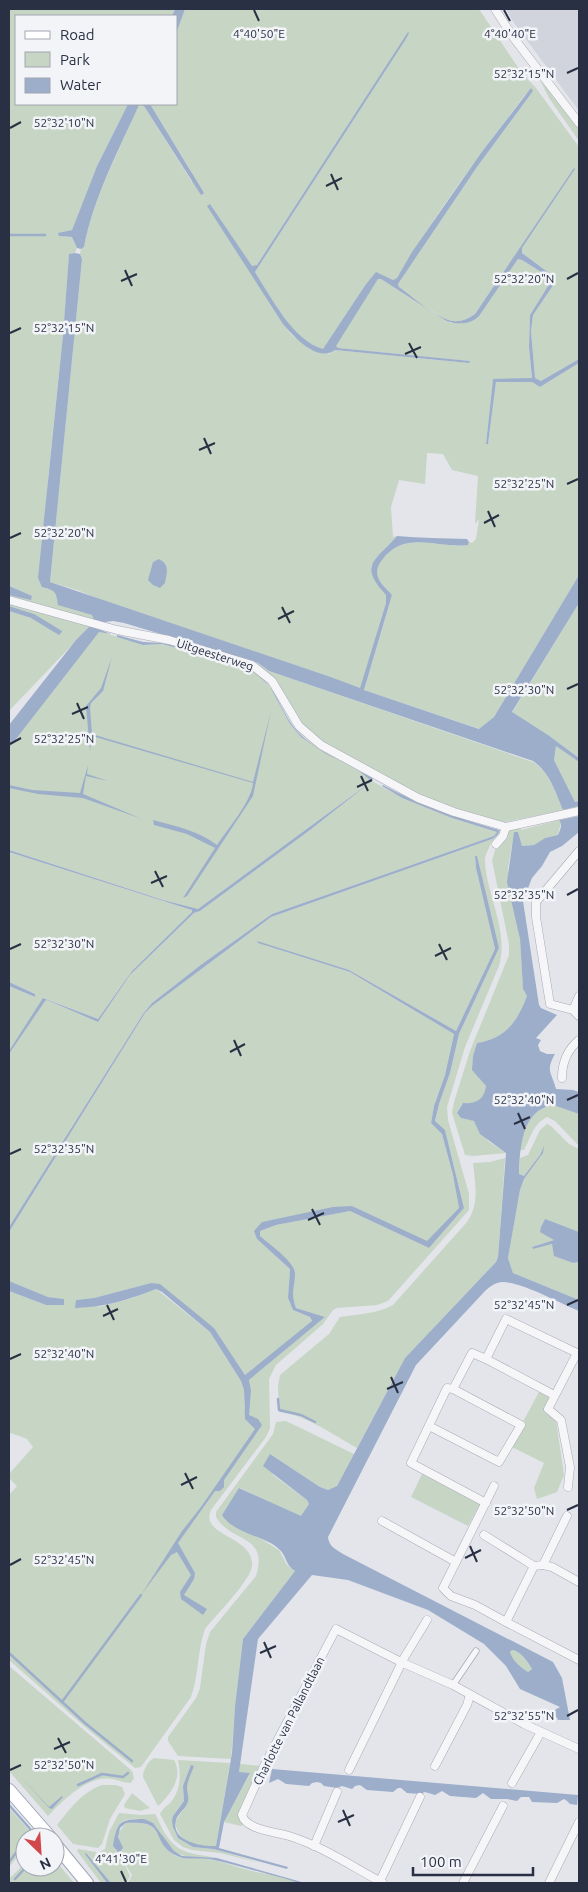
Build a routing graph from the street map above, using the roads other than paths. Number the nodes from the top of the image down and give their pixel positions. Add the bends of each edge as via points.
1 (495, 9) edge
2 (579, 123) edge
3 (9, 600) edge
4 (579, 811) edge
5 (506, 827) junction
6 (496, 844) dead end
7 (579, 851) edge
8 (579, 996) edge
9 (573, 1010) junction
10 (579, 1016) edge
11 (579, 1040) edge
12 (562, 1078) dead end
13 (578, 1353) edge
14 (486, 1359) junction
15 (453, 1388) junction
16 (554, 1395) junction
17 (429, 1426) junction
18 (494, 1486) dead end
19 (568, 1487) dead end
20 (486, 1503) junction
21 (567, 1516) dead end
22 (382, 1521) dead end
23 (484, 1535) dead end
24 (456, 1562) junction
25 (543, 1565) junction
26 (534, 1566) junction
27 (579, 1582) edge
28 (427, 1620) dead end
29 (506, 1622) junction
30 (476, 1651) dead end
31 (579, 1660) edge
32 (403, 1663) junction
33 (453, 1685) junction
34 (470, 1695) junction
35 (541, 1732) junction
36 (579, 1749) edge
37 (435, 1766) dead end
38 (349, 1770) dead end
39 (512, 1783) dead end
40 (9, 1790) edge
41 (337, 1792) dead end
42 (420, 1797) dead end
43 (503, 1806) dead end
44 (579, 1822) edge
45 (41, 1827) edge
46 (314, 1846) junction
47 (65, 1856) edge
48 (382, 1882) edge
49 (87, 1883) edge
50 (463, 1883) edge
51 (549, 1883) edge

1 - 2 street
3 - 5 street, Uitgeesterweg via 169,640 252,665 272,681 299,726 321,745 418,798
4 - 5 street, Uitgeesterweg
5 - 6 street
7 - 9 street via 536,902 550,1004
8 - 9 street
9 - 10 street
11 - 12 street via 567,1053
13 - 14 street via 506,1319
13 - 16 street
14 - 15 street via 472,1353
14 - 16 street
15 - 17 street via 447,1388
15 - 17 street via 521,1425 510,1445 499,1462
16 - 19 street via 548,1409 561,1420 570,1467
17 - 20 street via 411,1463
18 - 20 street
20 - 24 street
21 - 25 street
22 - 24 street
23 - 26 street
24 - 29 street via 443,1588 451,1596
25 - 26 street
25 - 27 street via 552,1566
26 - 29 street
28 - 32 street
29 - 31 street
30 - 33 street
32 - 33 street
32 - 38 street
32 - 46 street, Charlotte van Pallandtlaan via 336,1630 242,1812 249,1825
33 - 34 street
34 - 35 street
34 - 37 street via 468,1705
35 - 36 street
35 - 39 street
40 - 45 main road
41 - 46 street
42 - 48 street
43 - 50 street
44 - 51 street
46 - 48 street
47 - 49 main road

